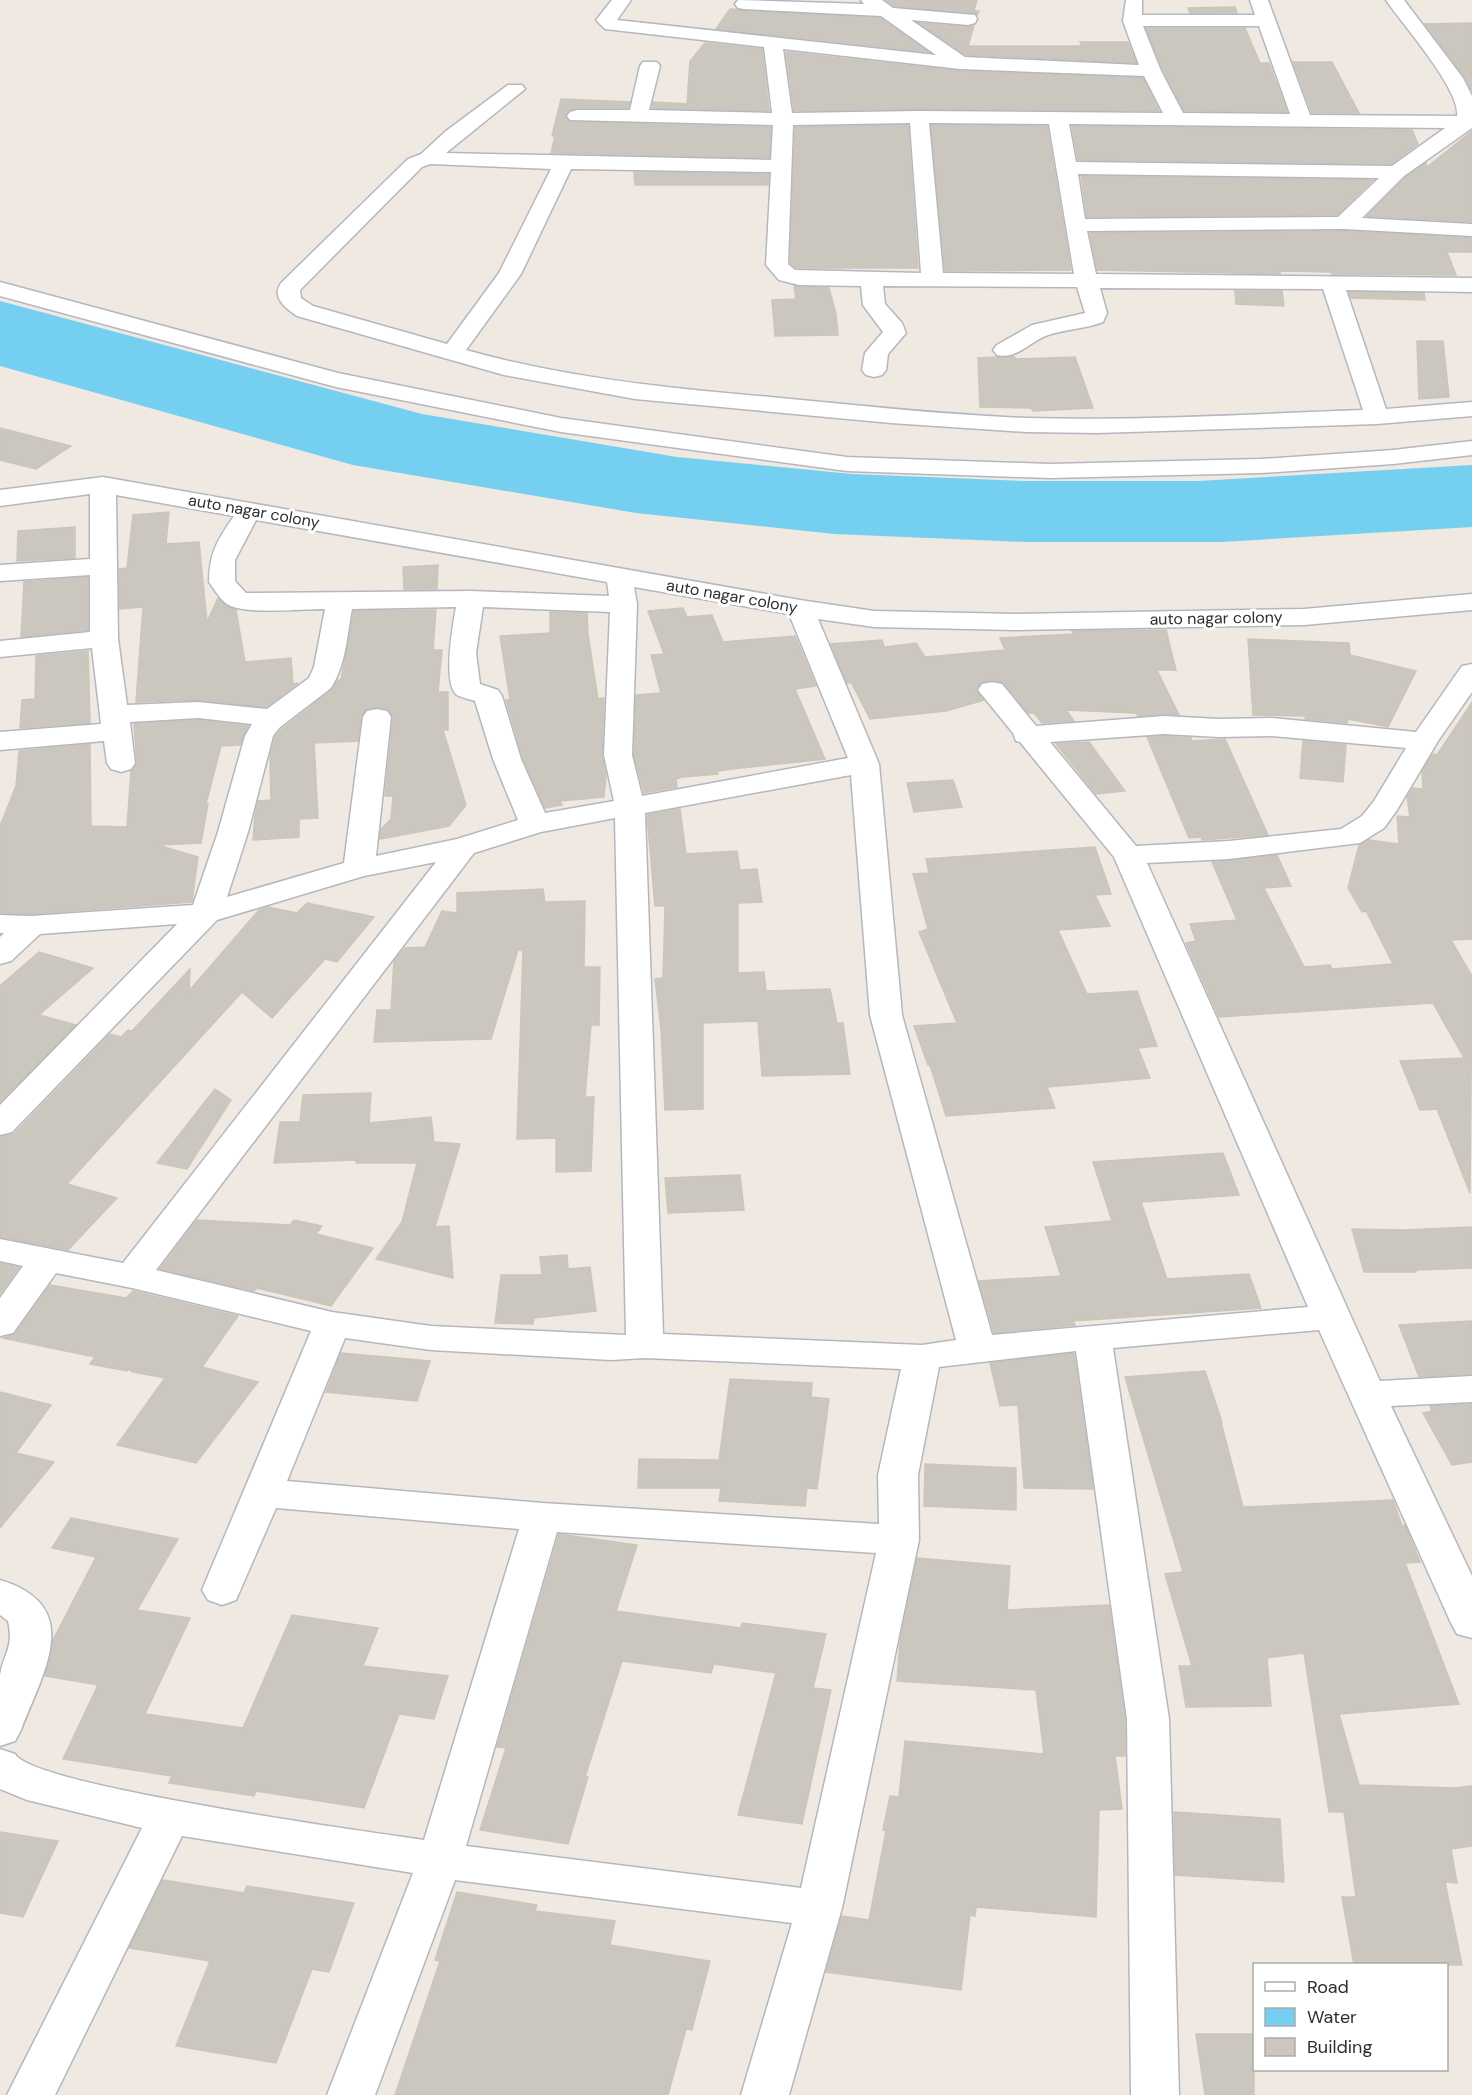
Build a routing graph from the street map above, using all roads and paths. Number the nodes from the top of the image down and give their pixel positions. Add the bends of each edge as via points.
1 (622, 0) edge
2 (1134, 0) edge
3 (1259, 0) edge
4 (1395, 0) edge
5 (744, 3) dead end
6 (882, 8) edge
7 (968, 19) dead end
8 (1264, 20) junction
9 (1132, 21) junction
10 (773, 45) junction
11 (960, 63) junction
12 (650, 66) dead end
13 (1151, 71) junction
14 (515, 89) dead end
15 (577, 116) dead end
16 (638, 116) junction
17 (919, 117) junction
18 (783, 119) junction
19 (1058, 119) junction
20 (1176, 120) junction
21 (1302, 121) junction
22 (1469, 122) edge
23 (428, 158) junction
24 (564, 163) junction
25 (781, 166) junction
26 (1068, 168) junction
27 (1397, 172) junction
28 (1344, 224) junction
29 (1076, 225) junction
30 (1472, 230) edge
31 (871, 279) junction
32 (933, 280) junction
33 (1085, 280) junction
34 (1332, 282) junction
35 (1472, 285) edge
36 (0, 289) edge
37 (1005, 351) dead end
38 (452, 354) junction
39 (874, 370) dead end
40 (1472, 409) edge
41 (1377, 417) junction
42 (1472, 448) edge
43 (103, 485) junction
44 (0, 498) edge
45 (250, 510) junction
46 (103, 566) junction
47 (0, 573) edge
48 (621, 589) junction
49 (340, 599) junction
50 (471, 599) junction
51 (1472, 602) edge
52 (800, 608) junction
53 (104, 639) junction
54 (0, 649) edge
55 (1472, 672) edge
56 (992, 690) dead end
57 (376, 717) dead end
58 (273, 718) junction
59 (116, 722) junction
60 (1026, 735) junction
61 (5, 740) edge
62 (1424, 741) junction
63 (121, 763) dead end
64 (865, 764) junction
65 (0, 769) edge
66 (630, 806) junction
67 (535, 824) junction
68 (463, 848) junction
69 (1128, 855) junction
70 (360, 868) junction
71 (206, 913) junction
72 (0, 924) edge
73 (31, 925) junction
74 (0, 954) edge
75 (0, 1125) edge
76 (0, 1250) edge
77 (46, 1260) junction
78 (132, 1276) junction
79 (1331, 1317) junction
80 (0, 1323) edge
81 (332, 1324) junction
82 (1093, 1336) junction
83 (645, 1346) junction
84 (977, 1349) junction
85 (922, 1357) junction
86 (1472, 1389) edge
87 (1367, 1394) junction
88 (262, 1493) junction
89 (542, 1517) junction
90 (899, 1540) junction
91 (222, 1590) dead end
92 (0, 1595) edge
93 (1472, 1623) edge
94 (0, 1730) edge
95 (0, 1766) edge
96 (160, 1816) junction
97 (440, 1860) junction
98 (819, 1908) junction
99 (32, 2095) edge
100 (351, 2095) edge
101 (765, 2095) edge
102 (1155, 2095) edge

1 - 10 street via 605,20 612,25
2 - 9 street
3 - 8 street
4 - 22 street via 1453,78 1468,108
5 - 6 street
6 - 7 street
6 - 11 street
8 - 9 street
8 - 21 street
9 - 13 street
10 - 11 street
10 - 18 street
11 - 13 street
12 - 16 street
13 - 20 street
14 - 23 street
15 - 16 street
16 - 18 street
17 - 18 street
17 - 19 street
17 - 32 street
18 - 25 street
19 - 20 street
19 - 26 street
20 - 21 street
21 - 22 street
22 - 27 street
23 - 24 street
23 - 38 street via 416,163 289,288 288,295 292,303 305,311
24 - 25 street
24 - 38 street via 510,274
25 - 31 street via 777,265 780,270 800,278
26 - 27 street
26 - 29 street
27 - 28 street
28 - 29 street
28 - 30 street
29 - 33 street
31 - 32 street
31 - 39 street via 874,305 895,333 878,353
32 - 33 street
33 - 34 street
33 - 37 street via 1095,317 1040,330
34 - 35 street
34 - 41 street
36 - 42 street via 336,380 561,425 848,464 1120,470 1261,466
38 - 41 street via 504,368 635,392 891,416 1097,426
40 - 41 street
43 - 44 street, auto nagar colony
43 - 45 street, auto nagar colony
43 - 46 street
45 - 48 street, auto nagar colony
45 - 49 street via 222,560 222,582 237,599
46 - 47 street
46 - 53 street
48 - 50 street
48 - 52 street, auto nagar colony
48 - 66 street via 618,755
49 - 50 street
49 - 58 street via 328,667 321,682
50 - 67 street via 462,653 467,689 488,696 507,759
51 - 52 street, auto nagar colony via 1304,616 1016,622 874,619
52 - 64 street
53 - 54 street
53 - 59 street
55 - 62 street
56 - 60 street
57 - 70 street
58 - 59 street via 198,710
58 - 71 street via 259,736
59 - 61 street
59 - 63 street
60 - 62 street via 1164,725 1272,727
60 - 69 street
61 - 65 street
62 - 69 street via 1373,822 1349,837 1230,850
64 - 66 street
64 - 84 street via 886,1015
66 - 67 street
66 - 83 street
67 - 68 street
68 - 70 street
68 - 78 street
69 - 79 street
70 - 71 street
71 - 73 street
71 - 75 street
72 - 73 street
73 - 74 street
76 - 77 street
77 - 78 street
77 - 80 street
78 - 81 street
79 - 82 street
79 - 87 street
81 - 83 street via 431,1338 611,1348
81 - 88 street
82 - 84 street
82 - 102 street via 1148,1719
83 - 85 street
84 - 85 street
85 - 90 street via 898,1475
86 - 87 street
87 - 93 street
88 - 89 street
88 - 91 street
89 - 90 street
89 - 97 street
90 - 98 street
92 - 94 street via 27,1613 32,1635 29,1654
95 - 96 street via 27,1783
96 - 97 street
96 - 99 street via 169,1818
97 - 98 street
97 - 100 street
98 - 101 street

